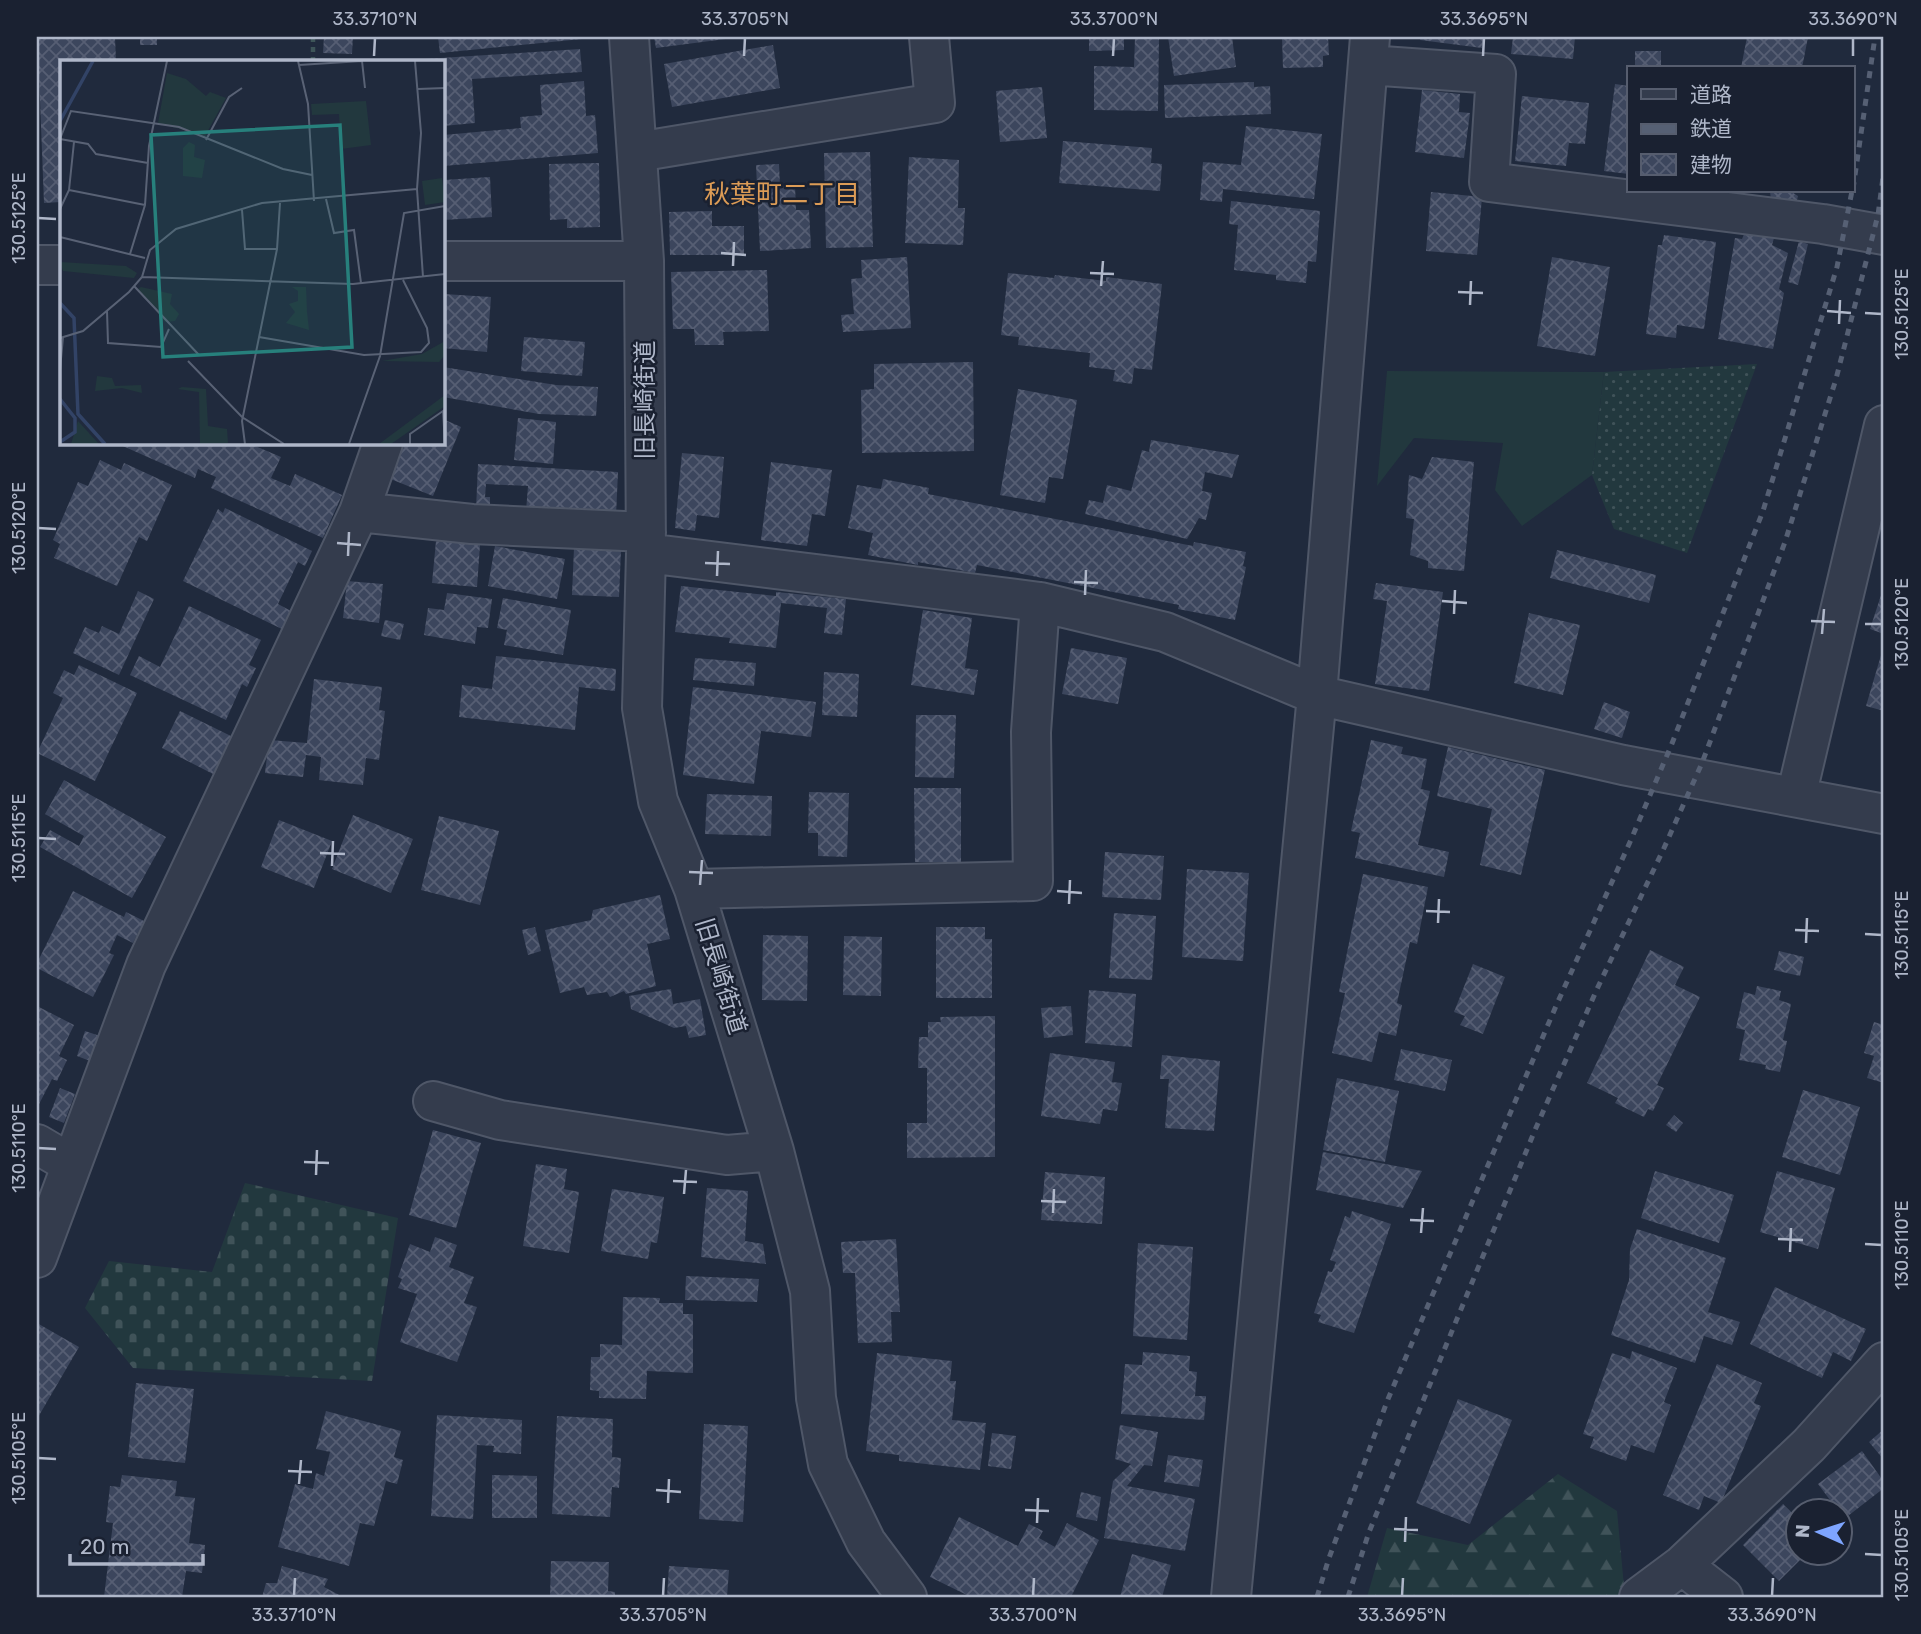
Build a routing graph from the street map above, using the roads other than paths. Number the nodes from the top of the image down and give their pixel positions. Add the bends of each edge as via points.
1 (629, 37) edge
2 (929, 37) edge
3 (1369, 51) edge
4 (637, 152) junction
5 (1884, 235) edge
6 (444, 261) edge
7 (644, 261) junction
8 (37, 265) edge
9 (60, 265) edge
10 (1884, 425) edge
11 (383, 444) edge
12 (359, 512) junction
13 (646, 542) junction
14 (1041, 602) junction
15 (1317, 695) junction
16 (1796, 797) junction
17 (1884, 814) edge
18 (694, 889) junction
19 (433, 1101) dead end
20 (37, 1144) edge
21 (774, 1150) junction
22 (71, 1164) junction
23 (37, 1258) edge
24 (1884, 1362) edge
25 (1682, 1565) junction
26 (908, 1597) edge
27 (1231, 1597) edge
28 (1639, 1597) edge
29 (1723, 1597) edge

1 - 4 street, 旧長崎街道
2 - 4 street via 935,103
3 - 5 street via 1496,74 1489,182
3 - 15 street
4 - 7 street, 旧長崎街道
6 - 7 street
7 - 13 street, 旧長崎街道
8 - 9 street
10 - 16 street
11 - 12 street
12 - 13 street
12 - 22 street via 146,965
13 - 14 street
13 - 18 street, 旧長崎街道 via 642,708 658,801
14 - 15 street via 1165,632
14 - 18 street via 1031,732 1032,881
15 - 16 street via 1623,765
15 - 27 street
16 - 17 street
18 - 21 street, 旧長崎街道
19 - 21 street via 500,1120 727,1155
20 - 22 street
21 - 26 street, 旧長崎街道 via 810,1291 816,1398 828,1464 866,1542
22 - 23 street
24 - 25 street via 1809,1445
25 - 28 street
25 - 29 street

